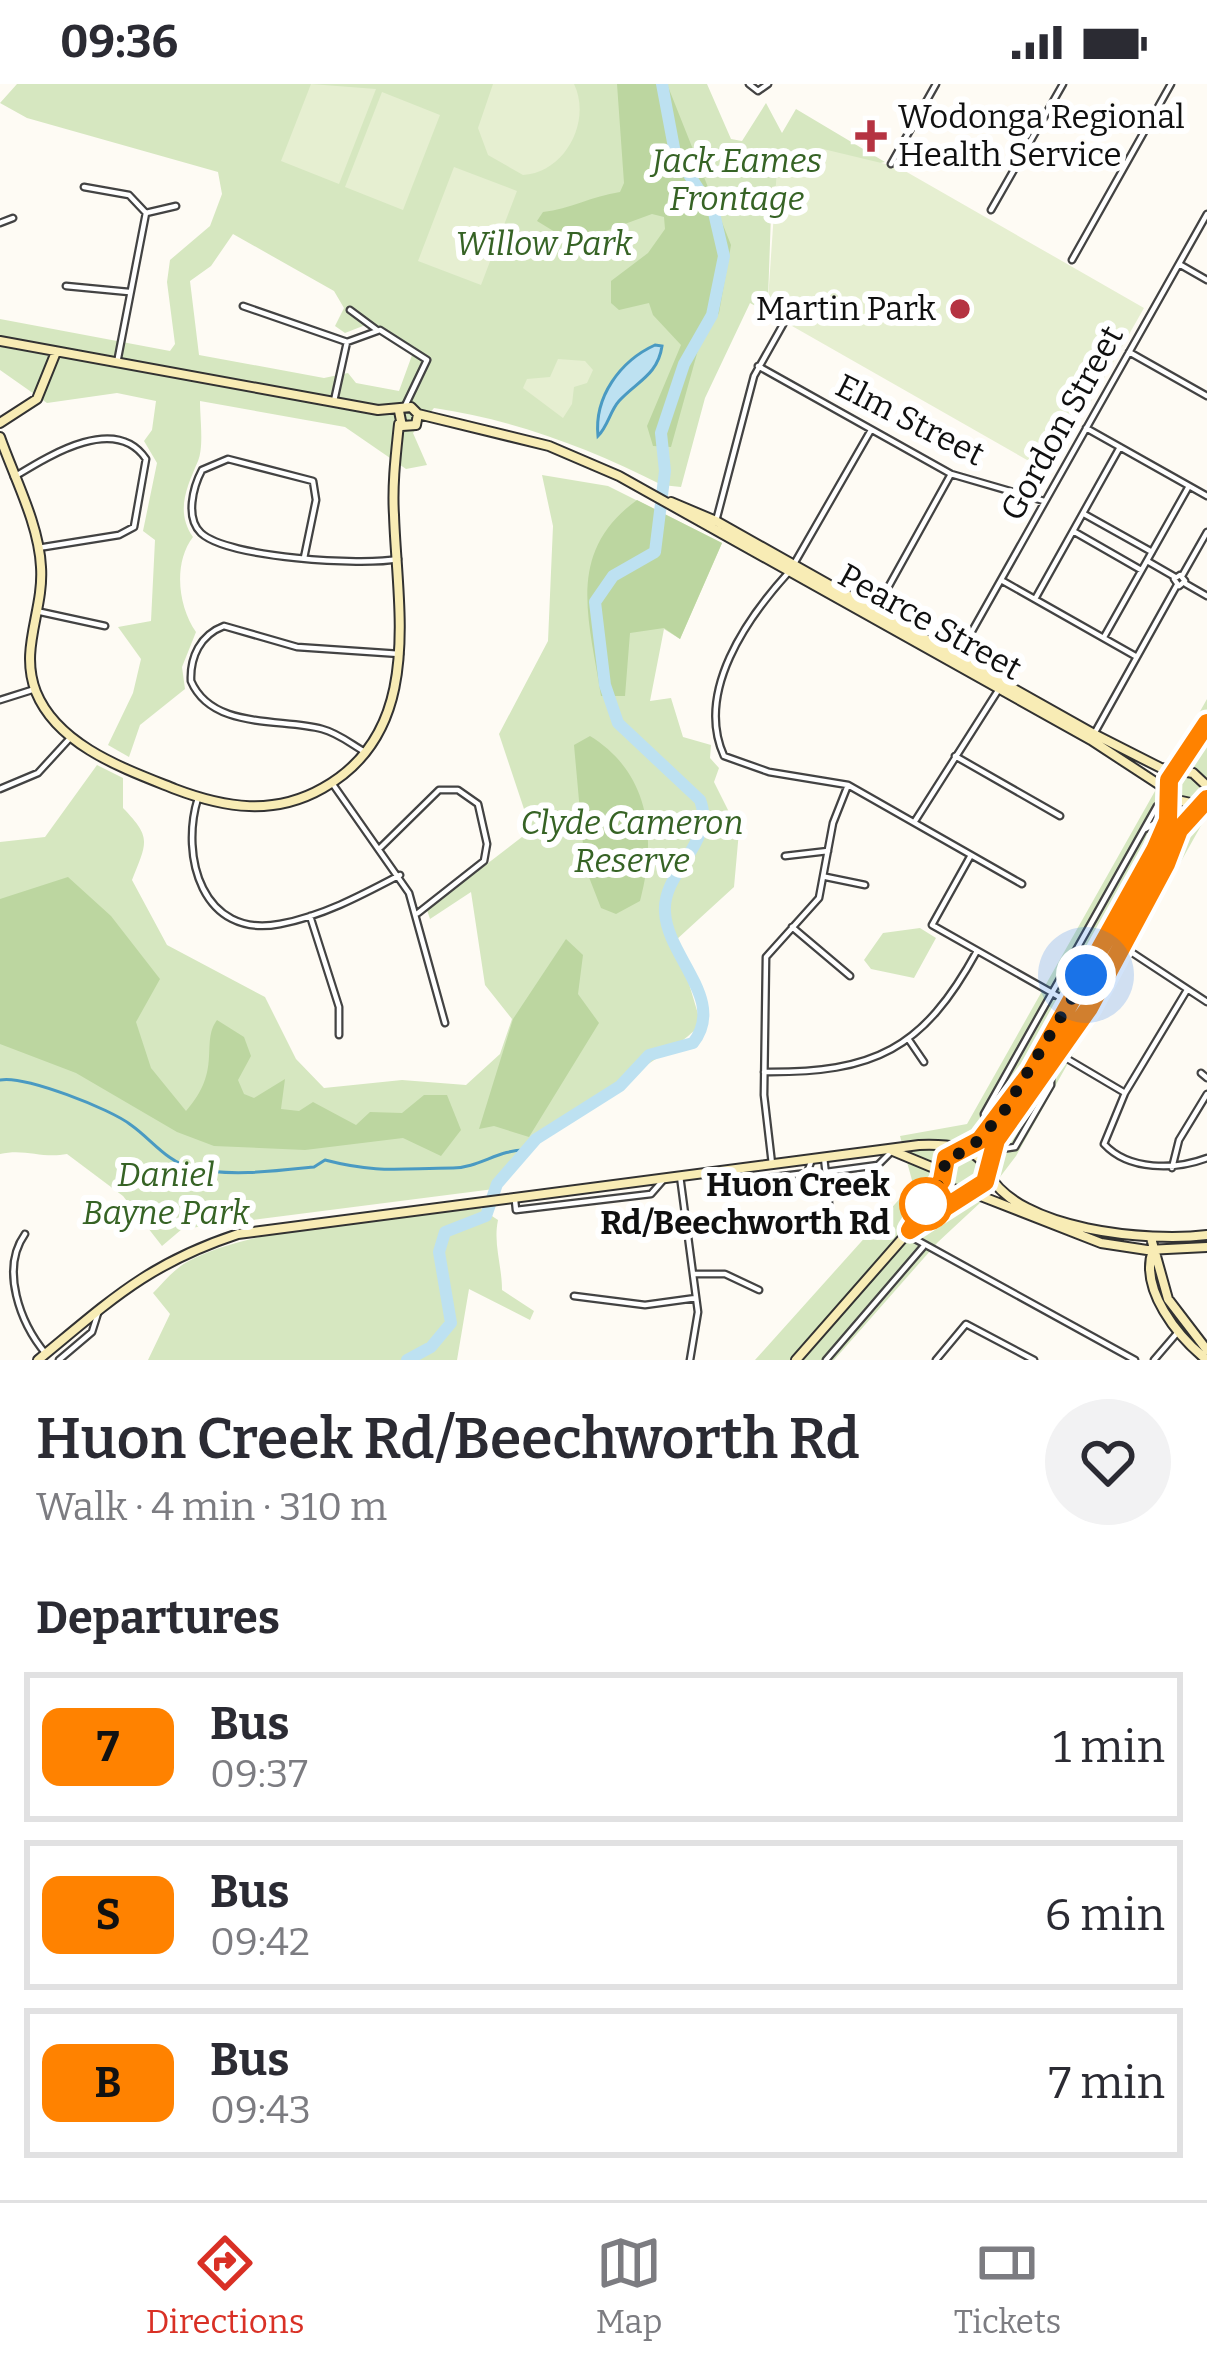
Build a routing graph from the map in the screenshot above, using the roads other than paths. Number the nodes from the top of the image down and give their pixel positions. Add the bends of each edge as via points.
1 (768, 84) edge
2 (936, 84) edge
3 (1063, 84) edge
4 (1171, 84) edge
5 (751, 87) edge
6 (891, 164) dead end
7 (84, 187) dead end
8 (176, 206) dead end
9 (992, 210) dead end
10 (146, 213) junction
11 (1207, 214) edge
12 (13, 218) dead end
13 (0, 223) edge
14 (1072, 260) dead end
15 (1179, 264) junction
16 (1207, 280) edge
17 (66, 286) dead end
18 (129, 292) junction
19 (243, 306) dead end
20 (350, 310) dead end
21 (785, 321) dead end
22 (377, 330) junction
23 (0, 341) edge
24 (347, 342) junction
25 (53, 351) junction
26 (1129, 352) junction
27 (117, 362) junction
28 (758, 366) junction
29 (415, 384) junction
30 (1207, 396) edge
31 (334, 400) junction
32 (407, 418) junction
33 (0, 423) edge
34 (1086, 428) junction
35 (871, 430) junction
36 (0, 437) edge
37 (1120, 447) junction
38 (952, 474) junction
39 (14, 477) junction
40 (1189, 486) junction
41 (1207, 496) edge
42 (1045, 502) junction
43 (1083, 513) junction
44 (715, 524) junction
45 (1073, 531) junction
46 (1207, 532) edge
47 (38, 548) junction
48 (1152, 552) junction
49 (304, 559) junction
50 (398, 559) junction
51 (1147, 562) junction
52 (792, 568) junction
53 (1141, 570) junction
54 (1001, 580) junction
55 (1180, 580) junction
56 (1207, 596) edge
57 (1035, 598) junction
58 (875, 610) junction
59 (36, 611) junction
60 (105, 626) dead end
61 (1104, 638) junction
62 (400, 654) junction
63 (1137, 657) junction
64 (956, 659) junction
65 (1001, 686) junction
66 (35, 689) junction
67 (0, 700) edge
68 (1207, 723) edge
69 (71, 737) junction
70 (1093, 737) junction
71 (365, 752) junction
72 (956, 756) junction
73 (1176, 770) junction
74 (332, 783) junction
75 (848, 785) junction
76 (1207, 786) edge
77 (0, 789) edge
78 (1169, 791) junction
79 (198, 798) junction
80 (1205, 803) edge
81 (1157, 806) dead end
82 (1169, 815) junction
83 (1060, 816) dead end
84 (915, 820) junction
85 (1144, 829) junction
86 (381, 847) junction
87 (828, 851) junction
88 (971, 855) junction
89 (785, 856) dead end
90 (400, 874) junction
91 (826, 877) junction
92 (1022, 884) dead end
93 (865, 885) dead end
94 (418, 913) junction
95 (310, 916) junction
96 (792, 927) junction
97 (1122, 946) junction
98 (977, 951) junction
99 (850, 976) dead end
100 (1187, 990) junction
101 (1052, 994) junction
102 (1207, 1002) edge
103 (1070, 1004) junction
104 (1089, 1008) junction
105 (445, 1023) dead end
106 (339, 1035) dead end
107 (909, 1040) junction
108 (1059, 1054) junction
109 (924, 1062) dead end
110 (1052, 1064) junction
111 (764, 1072) junction
112 (1125, 1093) junction
113 (1207, 1094) edge
114 (987, 1131) junction
115 (992, 1149) junction
116 (877, 1150) junction
117 (964, 1150) junction
118 (892, 1151) junction
119 (824, 1157) junction
120 (1207, 1158) edge
121 (812, 1159) junction
122 (772, 1164) junction
123 (1172, 1168) junction
124 (987, 1169) junction
125 (722, 1171) junction
126 (826, 1172) junction
127 (680, 1176) junction
128 (942, 1176) junction
129 (968, 1192) junction
130 (830, 1213) dead end
131 (908, 1232) junction
132 (25, 1234) dead end
133 (1207, 1235) edge
134 (1151, 1238) junction
135 (923, 1247) junction
136 (1207, 1247) edge
137 (1154, 1250) junction
138 (693, 1274) junction
139 (759, 1290) dead end
140 (574, 1296) dead end
141 (696, 1298) junction
142 (100, 1308) junction
143 (1181, 1330) junction
144 (1207, 1350) edge
145 (42, 1357) edge
146 (58, 1360) edge
147 (690, 1360) edge
148 (796, 1360) edge
149 (826, 1360) edge
150 (936, 1360) edge
151 (1034, 1360) edge
152 (1135, 1360) edge
153 (1154, 1360) edge
154 (1207, 1360) edge

1 - 5 street
2 - 6 street
3 - 9 street
4 - 14 street
7 - 10 street via 129,195
8 - 10 street
10 - 18 street
11 - 15 street, Gordon Street
12 - 13 street
15 - 16 street
15 - 26 street, Gordon Street
17 - 18 street
18 - 27 street
19 - 24 street
20 - 22 street
21 - 28 street
22 - 24 street
22 - 29 street via 427,360
23 - 25 main road, Pearce Street
24 - 31 street
25 - 27 main road, Pearce Street
25 - 33 main road via 43,390 23,413
26 - 30 street
26 - 34 street, Gordon Street
27 - 31 main road, Pearce Street
28 - 35 street, Elm Street
28 - 44 street
29 - 32 street
29 - 32 street
31 - 32 main road, Pearce Street
32 - 44 main road, Pearce Street via 549,446
32 - 50 main road via 394,516
34 - 37 street
34 - 42 street, Gordon Street
35 - 38 street, Elm Street
35 - 52 street
36 - 39 main road
37 - 40 street
37 - 43 street
38 - 42 street, Elm Street
38 - 58 street
39 - 47 main road
39 - 47 street via 83,439 134,446 146,459 140,517 129,531
40 - 41 street
40 - 48 street
42 - 54 street, Gordon Street
43 - 45 street
43 - 48 street
44 - 52 main road, Pearce Street
45 - 53 street
45 - 57 street
46 - 55 street
47 - 59 main road
48 - 51 street
49 - 49 street via 204,535 192,513 202,470 235,460 313,481
49 - 50 street
50 - 62 main road
51 - 53 street
51 - 55 street
52 - 58 main road, Pearce Street
52 - 64 main road, Pearce Street
52 - 75 street via 734,649 718,730 728,759
53 - 61 street
54 - 57 street
54 - 64 street, Gordon Street
55 - 56 street
55 - 63 street
57 - 61 street
58 - 64 main road, Pearce Street
59 - 60 street
59 - 66 main road via 28,651
61 - 63 street
62 - 71 main road via 390,702
62 - 71 street via 297,647 234,626 215,629 198,648 191,682 211,706 268,724 325,729
63 - 70 street
64 - 65 main road, Pearce Street
65 - 70 main road, Pearce Street
65 - 72 street
66 - 67 street
66 - 69 main road
68 - 73 main road
69 - 77 street via 38,773
69 - 79 main road
70 - 73 main road, Pearce Street
70 - 78 main road, Pearce Street
71 - 74 main road
72 - 83 street
72 - 84 street
73 - 76 main road, Pearce Street
73 - 78 main road
74 - 79 main road via 269,807
74 - 86 street
75 - 84 street
75 - 87 street
78 - 80 main road, Pearce Street via 1188,806
78 - 82 main road
79 - 95 street via 189,858 205,896 254,924
80 - 97 main road via 1179,830
81 - 85 street
82 - 85 street
82 - 103 main road
84 - 88 street
85 - 101 street
86 - 90 street
86 - 94 street via 439,790 458,790 478,804 484,861
87 - 89 street
87 - 91 street
88 - 92 street
88 - 98 street via 932,925
90 - 94 street
90 - 95 street
91 - 93 street
91 - 96 street via 819,898
94 - 105 street
95 - 106 street via 339,1007
96 - 99 street
96 - 111 street via 766,957
97 - 100 street
97 - 104 main road
98 - 101 street
98 - 107 street via 954,994
100 - 102 street
100 - 112 street
101 - 103 street
101 - 114 street via 984,1114
103 - 104 main road
103 - 114 main road
104 - 108 main road
107 - 109 street
107 - 111 street via 854,1066
108 - 110 main road
108 - 112 street
110 - 115 main road
110 - 115 street via 1051,1085 1015,1147
111 - 122 street
112 - 123 street via 1106,1148
113 - 123 street
114 - 117 main road
115 - 124 main road
116 - 117 main road
116 - 118 main road
116 - 119 main road
117 - 124 main road
117 - 128 main road via 946,1158
118 - 126 street via 883,1163
118 - 128 main road
119 - 121 main road
119 - 126 street
120 - 123 street
121 - 122 main road
121 - 125 street via 807,1173 727,1183
122 - 125 main road
124 - 129 main road
124 - 134 main road via 1006,1194 1041,1211
125 - 127 main road
126 - 130 street
127 - 138 street
127 - 142 main road via 238,1234 137,1276
128 - 129 main road
128 - 131 main road
129 - 131 main road
129 - 137 main road via 1086,1240
131 - 135 street
131 - 148 main road
132 - 145 street via 13,1278
133 - 134 main road
134 - 137 main road
135 - 149 street
135 - 152 street
136 - 137 main road
137 - 143 main road
138 - 139 street via 724,1274
138 - 141 street
140 - 141 street via 645,1305
141 - 147 street
142 - 145 main road
142 - 146 street via 92,1332
143 - 144 main road
143 - 153 street
143 - 154 main road
150 - 151 street via 966,1324

